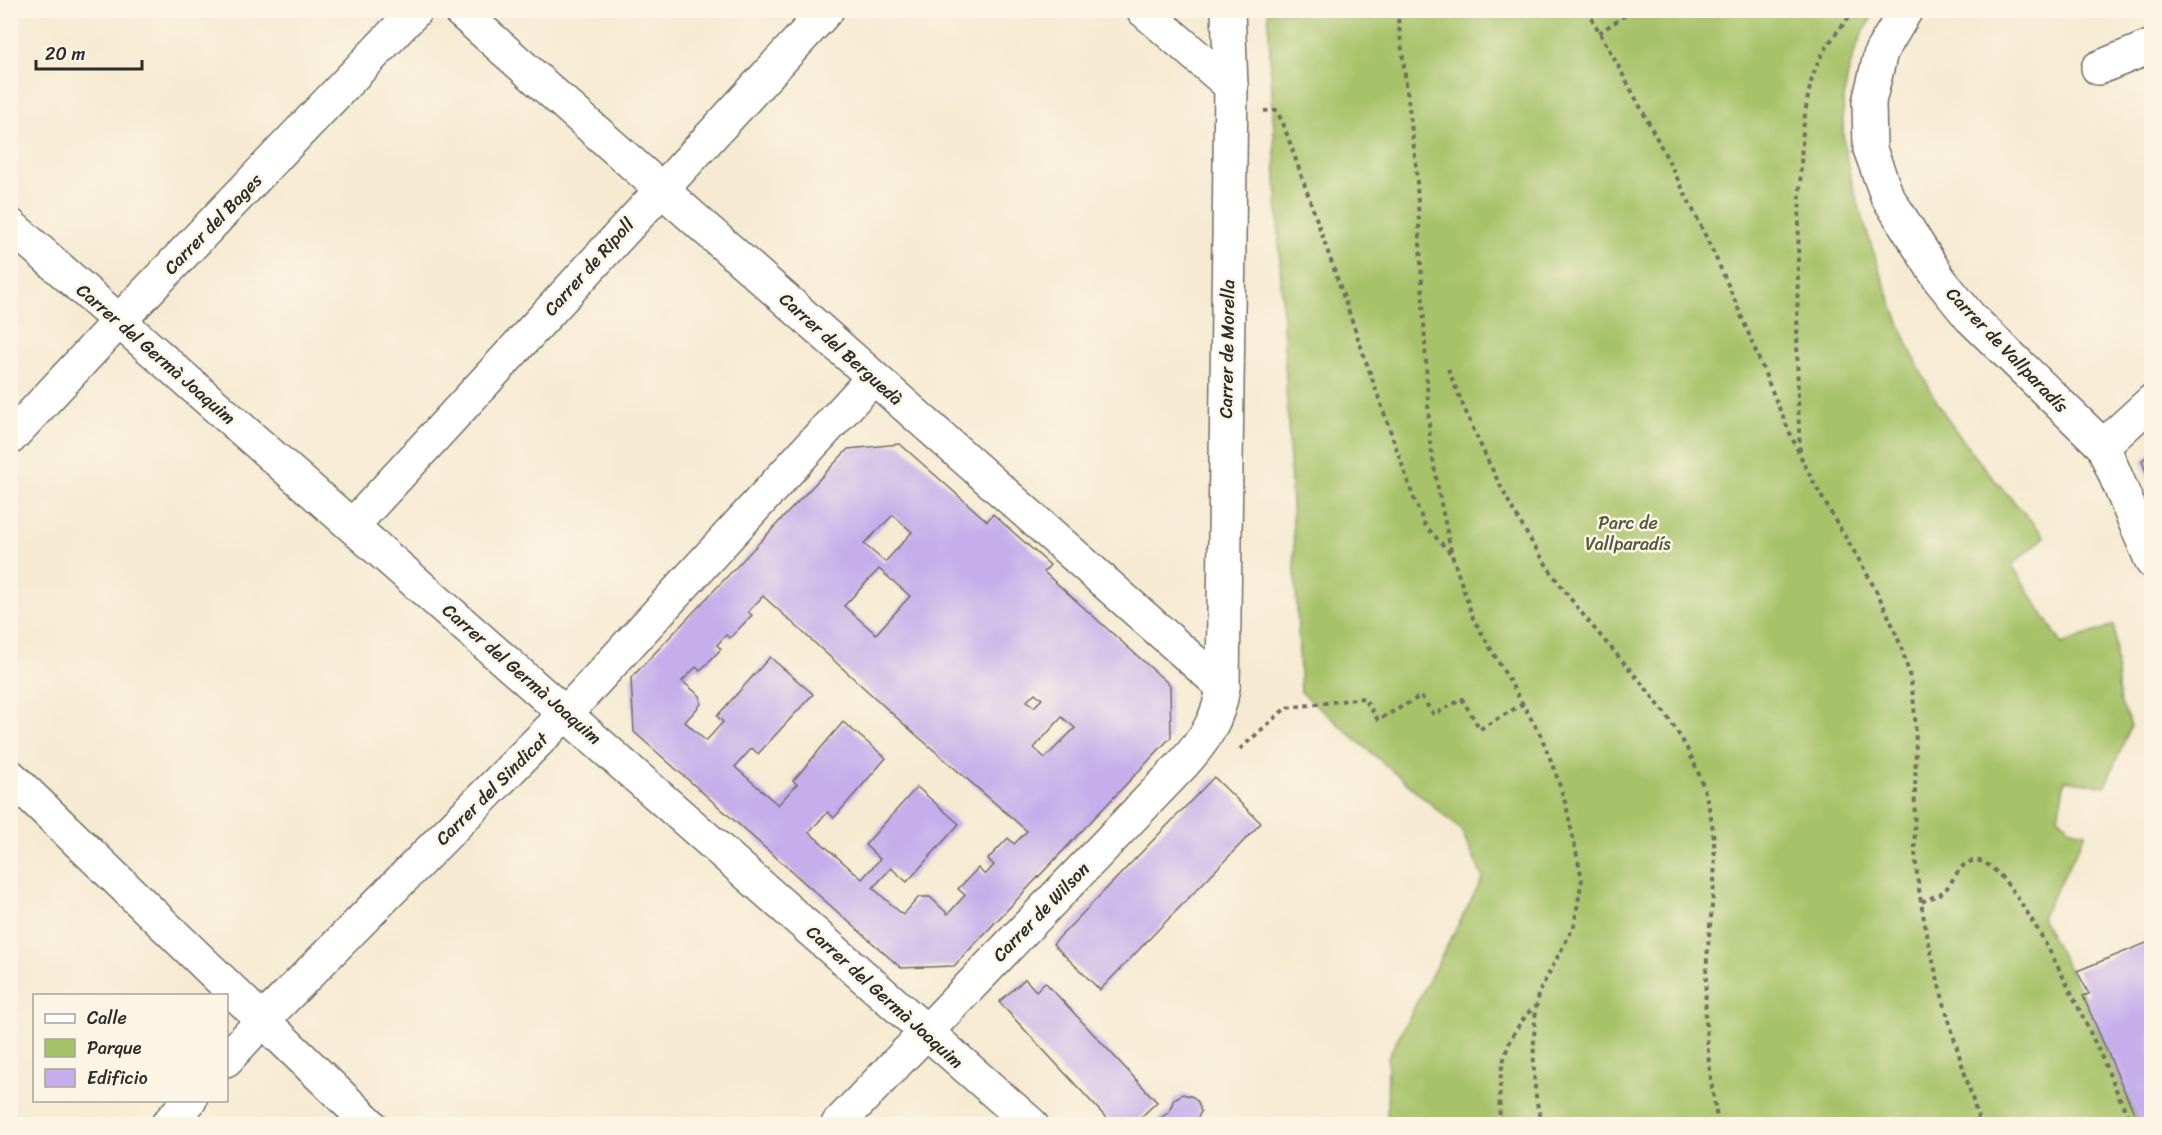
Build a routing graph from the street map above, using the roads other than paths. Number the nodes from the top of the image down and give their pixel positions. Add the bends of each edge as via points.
1 (416, 10) edge
2 (459, 10) edge
3 (827, 10) edge
4 (1143, 10) edge
5 (1228, 10) edge
6 (1899, 20) edge
7 (2151, 46) edge
8 (2098, 68) dead end
9 (1230, 101) junction
10 (661, 189) junction
11 (10, 225) edge
12 (118, 322) junction
13 (873, 378) junction
14 (2151, 401) edge
15 (10, 438) edge
16 (2103, 446) junction
17 (353, 525) junction
18 (2151, 562) edge
19 (1223, 687) junction
20 (566, 713) junction
21 (14, 786) edge
22 (262, 1021) junction
23 (924, 1032) junction
24 (228, 1058) edge
25 (189, 1102) edge
26 (168, 1125) edge
27 (370, 1125) edge
28 (838, 1125) edge
29 (1031, 1125) edge

1 - 12 street, Carrer del Bages
2 - 10 street, Carrer del Berguedà
3 - 10 street, Carrer de Ripoll
4 - 9 street
5 - 9 street, Carrer de Morella
6 - 16 street, Carrer de Vallparadís via 1873,78 1868,126 1870,149 1887,196 1940,280 1970,317
7 - 8 street
9 - 19 street, Carrer de Morella
10 - 13 street, Carrer del Berguedà
10 - 17 street, Carrer de Ripoll
11 - 12 street, Carrer del Germà Joaquim
12 - 15 street, Carrer del Bages
12 - 17 street, Carrer del Germà Joaquim
13 - 19 street, Carrer del Berguedà
13 - 20 street, Carrer del Sindicat
14 - 16 street
16 - 18 street, Carrer de Vallparadís
17 - 20 street, Carrer del Germà Joaquim
19 - 23 street, Carrer de Wilson via 1220,708 1205,740
20 - 22 street, Carrer del Sindicat
20 - 23 street, Carrer del Germà Joaquim
21 - 22 street
22 - 24 street, Carrer del Sindicat
22 - 27 street
23 - 28 street, Carrer de Wilson
23 - 29 street, Carrer del Germà Joaquim
25 - 26 street

